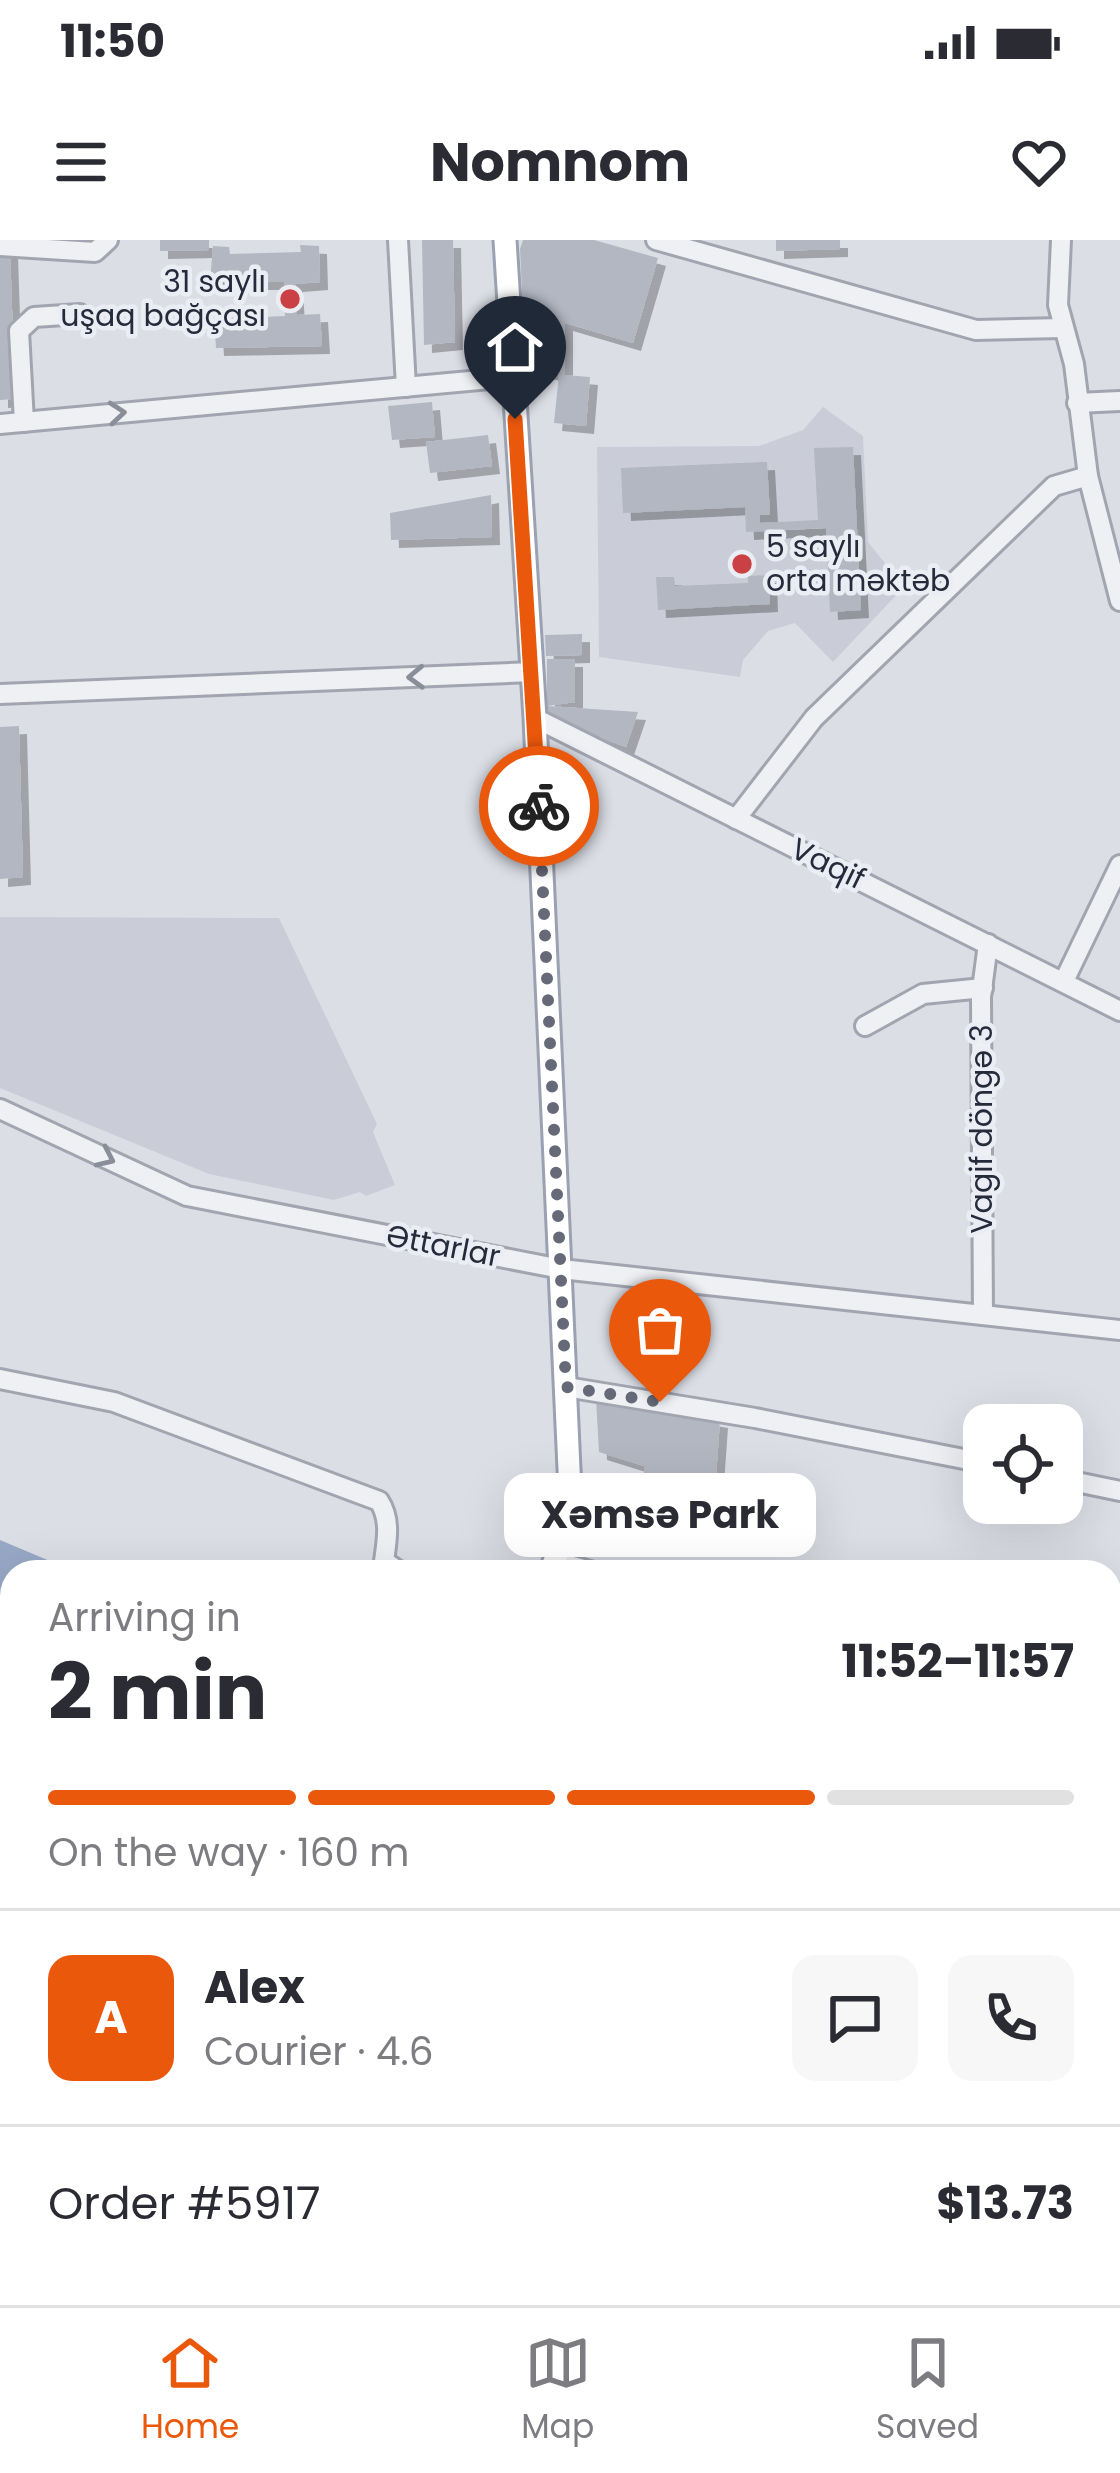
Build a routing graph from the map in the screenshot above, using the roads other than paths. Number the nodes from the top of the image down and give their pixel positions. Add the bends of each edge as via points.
1 (108, 240) edge
2 (398, 240) edge
3 (505, 240) edge
4 (656, 240) edge
5 (1061, 240) edge
6 (28, 244) edge
7 (0, 246) edge
8 (80, 314) dead end
9 (1063, 328) junction
10 (512, 377) junction
11 (406, 387) junction
12 (1120, 401) edge
13 (1077, 403) junction
14 (24, 422) junction
15 (0, 424) edge
16 (1088, 476) junction
17 (1120, 601) edge
18 (532, 672) junction
19 (0, 694) edge
20 (535, 718) junction
21 (736, 818) junction
22 (1120, 865) edge
23 (988, 944) junction
24 (1064, 981) junction
25 (982, 988) junction
26 (1120, 1011) edge
27 (865, 1026) dead end
28 (0, 1109) edge
29 (561, 1269) junction
30 (983, 1315) junction
31 (1120, 1330) edge
32 (0, 1379) edge
33 (566, 1387) junction
34 (963, 1459) edge
35 (1083, 1483) edge
36 (1120, 1491) edge
37 (384, 1560) edge
38 (554, 1560) edge

1 - 6 street via 95,252
2 - 11 street
3 - 10 main road
4 - 9 street via 976,330
5 - 9 street
6 - 7 street
8 - 14 street via 34,316 19,331
9 - 13 street
10 - 11 street
10 - 18 main road
14 -> 11 street
12 - 13 street
13 - 16 street
14 - 15 street
16 - 17 street
16 - 21 street via 1054,486 872,658
18 -> 19 street
18 - 20 main road
20 - 21 street, Vaqif
20 - 29 main road
21 - 23 street, Vaqif
22 - 24 street
23 - 24 street, Vaqif
23 - 25 street, Vagif döngə 3
24 - 26 street, Vaqif
25 - 27 street via 923,994
25 - 30 street, Vagif döngə 3
28 -> 29 street, Əttarlar via 187,1196
29 - 30 street, Əttarlar
29 - 33 main road
30 - 31 street, Əttarlar
32 - 37 street via 114,1402 380,1501
33 - 34 street
33 - 38 main road via 570,1491
35 - 36 street

